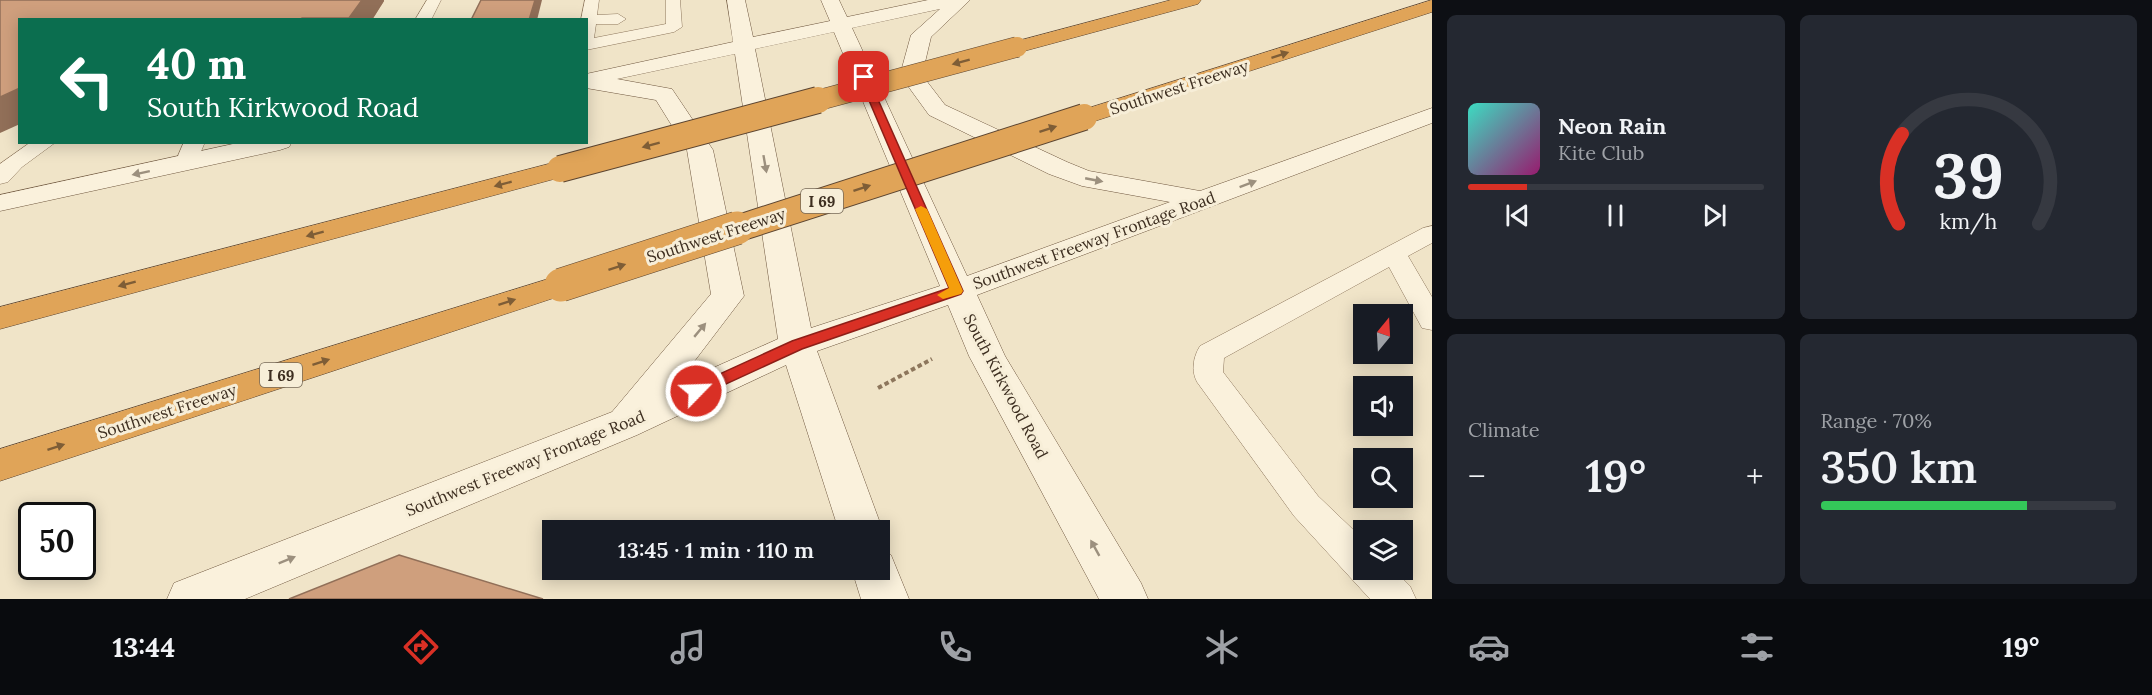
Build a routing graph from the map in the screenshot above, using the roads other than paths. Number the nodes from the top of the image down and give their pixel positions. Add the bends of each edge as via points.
1 (435, 0) edge
2 (736, 0) edge
3 (830, 0) edge
4 (954, 0) edge
5 (961, 0) edge
6 (1192, 0) edge
7 (1432, 6) edge
8 (670, 7) edge
9 (590, 9) edge
10 (619, 13) dead end
11 (424, 18) edge
12 (650, 19) dead end
13 (842, 26) junction
14 (743, 44) junction
15 (588, 45) edge
16 (588, 80) edge
17 (588, 80) edge
18 (1432, 115) edge
19 (43, 144) edge
20 (264, 144) edge
21 (191, 153) edge
22 (0, 177) edge
23 (1204, 200) junction
24 (0, 204) edge
25 (1432, 233) edge
26 (1394, 254) junction
27 (957, 291) junction
28 (0, 318) edge
29 (1432, 321) edge
30 (797, 345) junction
31 (623, 424) junction
32 (0, 465) edge
33 (857, 520) edge
34 (1353, 555) edge
35 (878, 580) edge
36 (1378, 580) edge
37 (191, 599) edge
38 (885, 599) edge
39 (1124, 599) edge
40 (1396, 599) edge

1 - 11 lane
2 - 14 main road
3 - 13 main road, South Kirkwood Road
4 - 13 main road
5 -> 23 main road via 921,35 911,75 937,110 1083,177
6 -> 28 highway, bridge
32 -> 7 highway, Southwest Freeway / I 69, bridge
8 - 12 lane
8 - 15 lane via 674,27
9 - 10 lane
13 - 14 main road
13 - 27 main road, South Kirkwood Road
14 - 16 main road
14 -> 30 main road
31 -> 17 main road via 728,296 700,150 664,94
23 -> 18 main road, Southwest Freeway Frontage Road
19 - 22 lane via 14,162
20 - 21 main road
21 -> 24 main road
23 - 27 main road, Southwest Freeway Frontage Road
25 - 26 lane
26 - 29 lane
26 - 34 lane via 1210,353 1209,374 1306,506
27 - 30 main road, Southwest Freeway Frontage Road
39 -> 27 main road, South Kirkwood Road via 987,356
30 - 31 main road, Southwest Freeway Frontage Road
30 - 33 main road
37 -> 31 main road, Southwest Freeway Frontage Road
35 - 38 main road
36 - 40 lane

